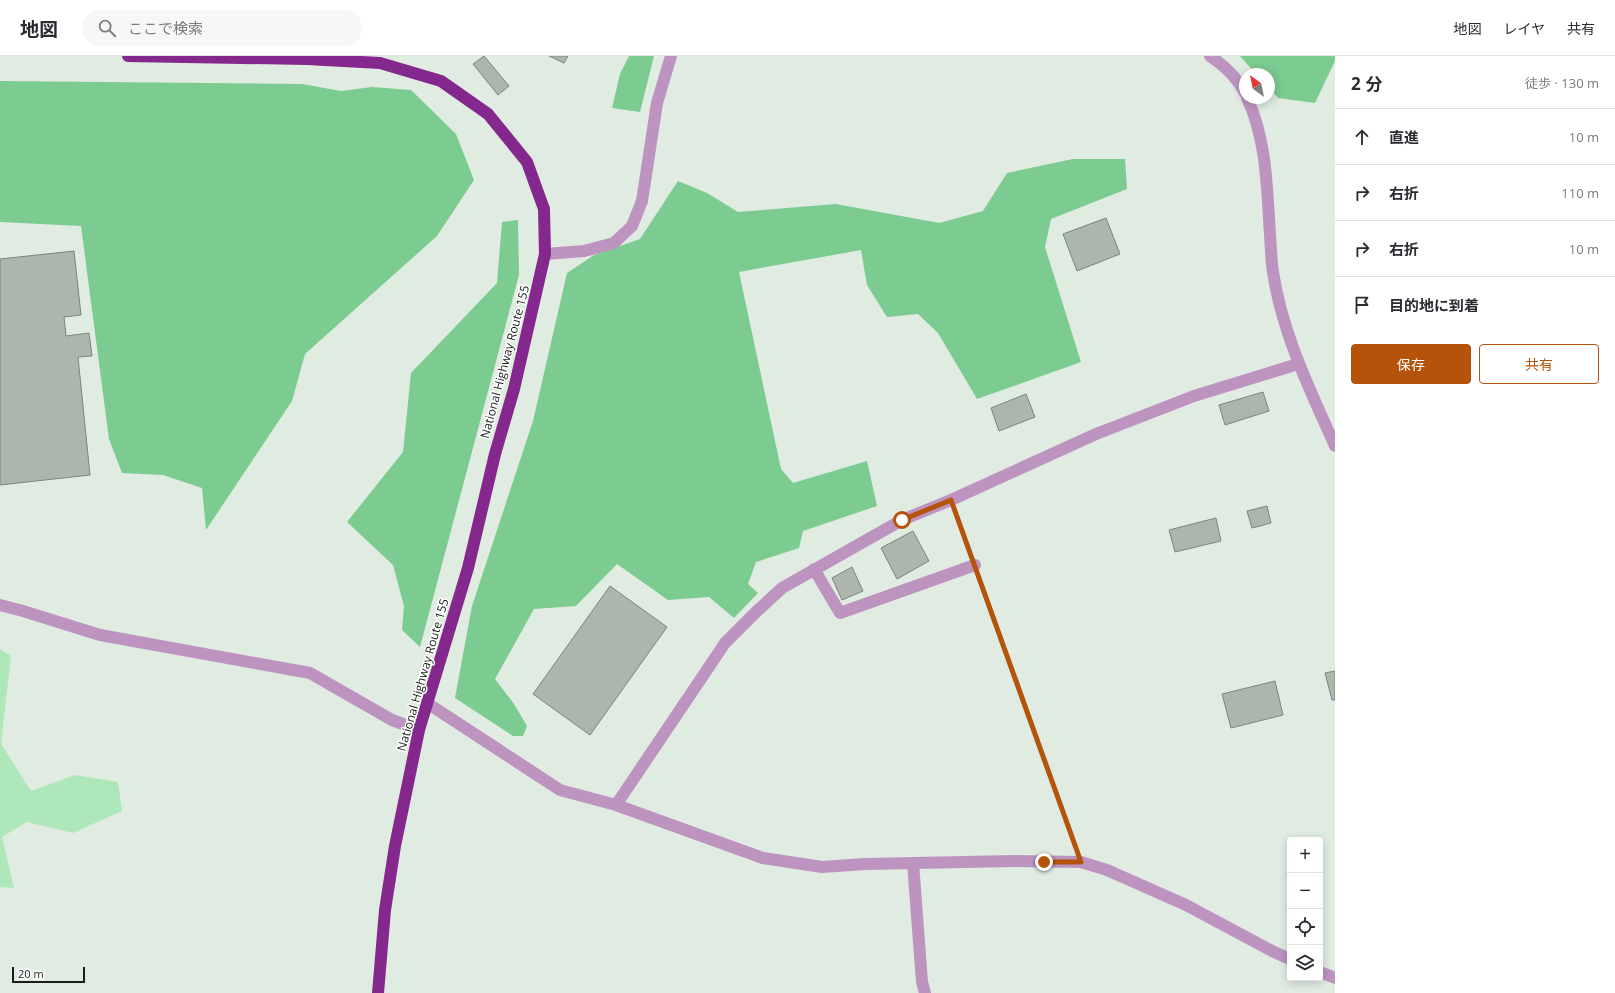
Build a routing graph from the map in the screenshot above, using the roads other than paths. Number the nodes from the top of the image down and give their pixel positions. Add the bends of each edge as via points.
1 (128, 56) edge
2 (671, 56) edge
3 (1210, 56) edge
4 (1239, 82) edge
5 (1250, 104) edge
6 (546, 254) junction
7 (1298, 364) junction
8 (1335, 446) edge
9 (975, 565) road end
10 (814, 569) junction
11 (0, 605) edge
12 (427, 703) junction
13 (419, 730) junction
14 (616, 805) junction
15 (913, 863) junction
16 (1287, 958) edge
17 (1323, 973) edge
18 (1335, 978) edge
19 (378, 993) edge
20 (925, 993) edge

1 - 6 highway, National Highway Route 155 via 380,63 441,81 488,114 527,162 544,209
2 - 6 street via 657,103 642,201 632,226 614,243 584,251
3 - 4 street via 1225,66
5 - 7 street via 1266,168 1278,302
6 - 12 highway, National Highway Route 155 via 468,568
7 - 8 street
7 - 10 street via 1194,396 1096,434 902,520
9 - 10 street via 840,613
10 - 14 street via 782,588 726,643
11 - 13 street via 100,635 310,673 392,720
12 - 13 highway, National Highway Route 155
12 - 14 street via 560,790
13 - 19 highway, National Highway Route 155 via 395,846 385,910
14 - 15 street via 762,858 822,867
15 - 16 street via 1081,862 1107,870 1186,905
15 - 20 street
17 - 18 street

